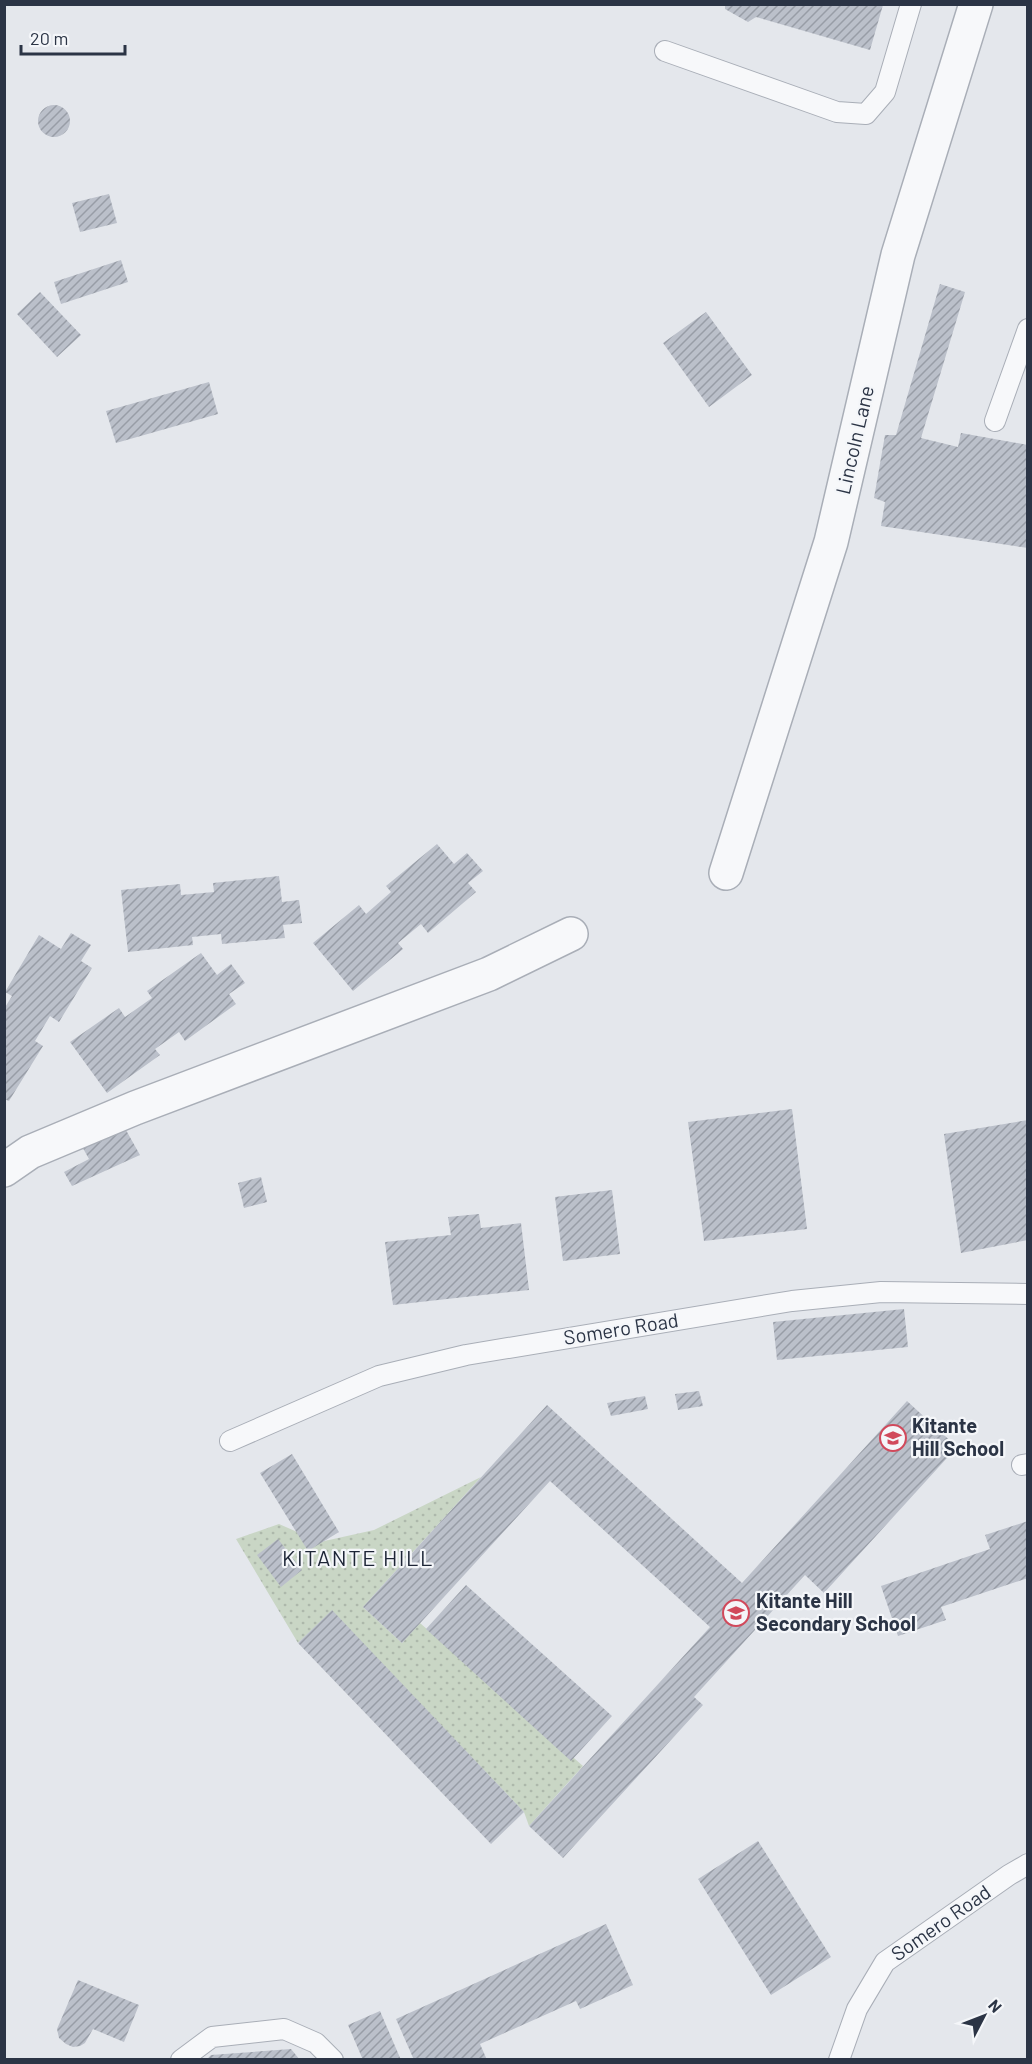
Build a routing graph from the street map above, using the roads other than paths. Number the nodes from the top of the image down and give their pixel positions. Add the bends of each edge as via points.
1 (911, 4) edge
2 (976, 4) edge
3 (665, 51) dead end
4 (1028, 329) edge
5 (995, 422) dead end
6 (726, 873) dead end
7 (571, 934) dead end
8 (4, 1170) edge
9 (1028, 1294) edge
10 (230, 1441) dead end
11 (1028, 1864) edge
12 (181, 2060) edge
13 (333, 2060) edge
14 (839, 2060) edge

1 - 3 lane via 885,92 866,114 837,112
2 - 6 street, Lincoln Lane via 898,255 831,542
4 - 5 lane
7 - 8 street via 489,974 124,1112 30,1152
9 - 10 lane, Somero Road via 881,1292 792,1301 465,1355 379,1376
11 - 14 lane, Somero Road via 885,1962 857,2009
12 - 13 lane via 212,2037 284,2030 316,2043

